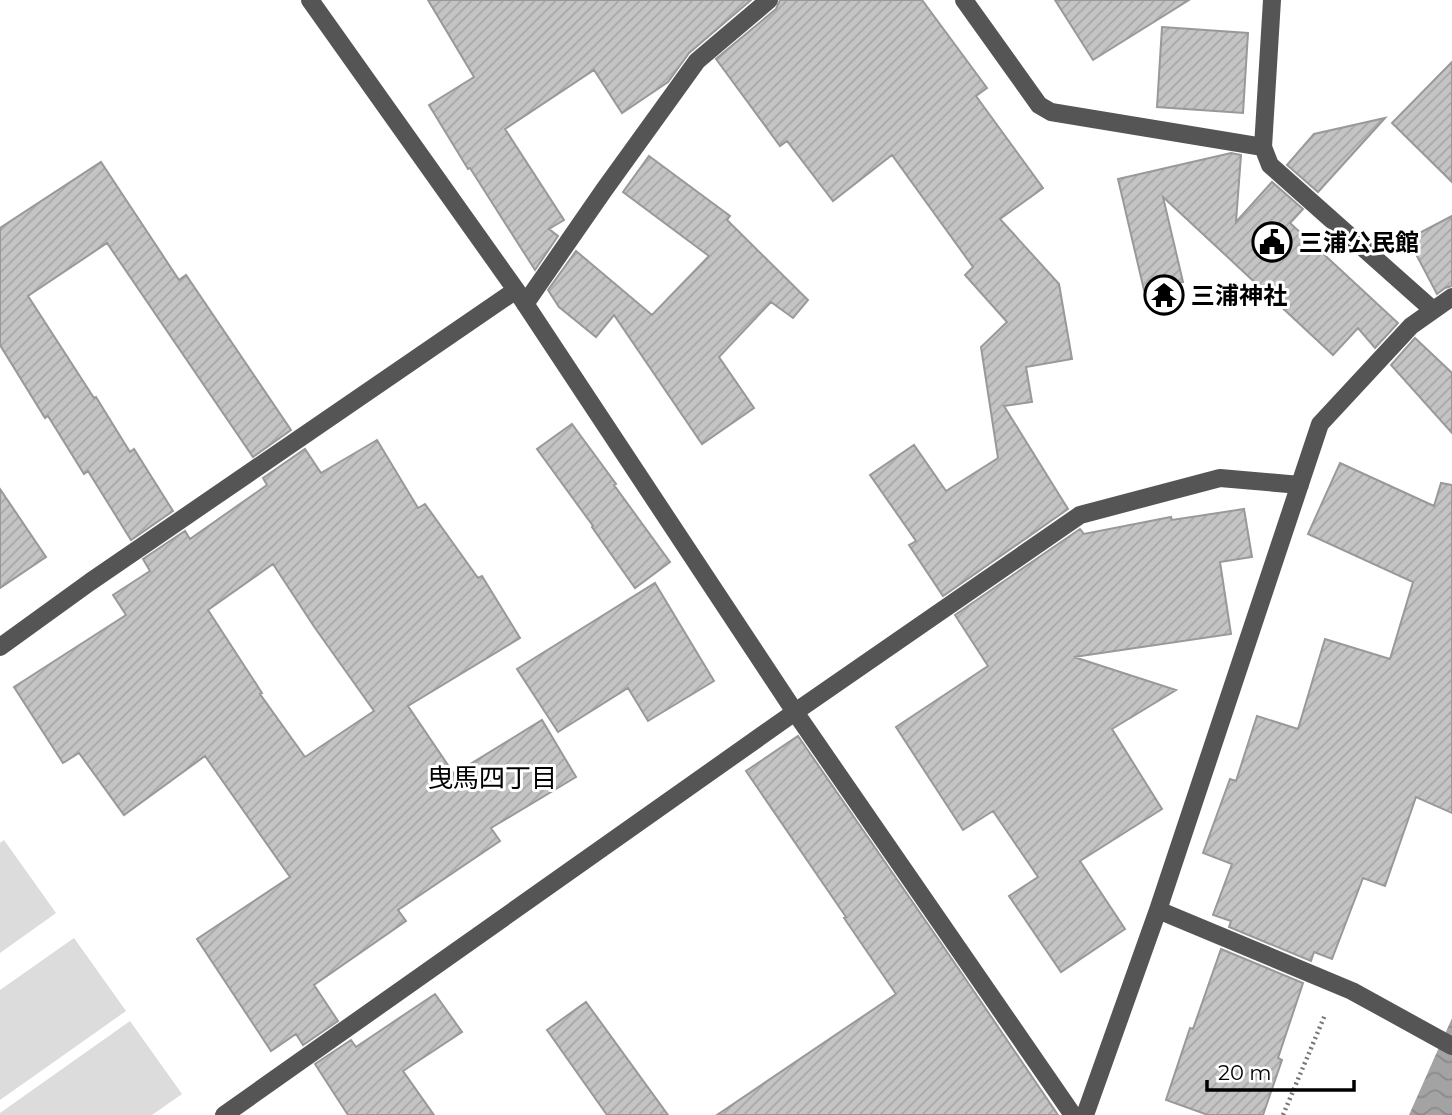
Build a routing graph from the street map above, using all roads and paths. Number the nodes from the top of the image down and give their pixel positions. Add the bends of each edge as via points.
1 (310, 0) edge
2 (769, 0) edge
3 (964, 0) edge
4 (1272, 0) edge
5 (1263, 147) junction
6 (520, 297) junction
7 (1452, 298) edge
8 (1433, 310) junction
9 (1300, 485) junction
10 (0, 646) edge
11 (795, 712) junction
12 (1158, 911) junction
13 (1345, 988) junction
14 (1452, 1046) edge
15 (224, 1115) edge
16 (1073, 1115) edge
17 (1085, 1115) edge
18 (1283, 1115) edge

1 - 6 street
2 - 6 street via 697,61
3 - 5 street via 1039,105 1051,111
4 - 5 street
5 - 8 street via 1270,165
6 - 10 street
6 - 11 street
7 - 8 street
8 - 9 street via 1411,326 1320,424
9 - 11 street via 1220,478 1080,515
9 - 12 street
11 - 15 street
11 - 16 street
12 - 13 street
12 - 17 street
13 - 14 street
13 - 18 path

